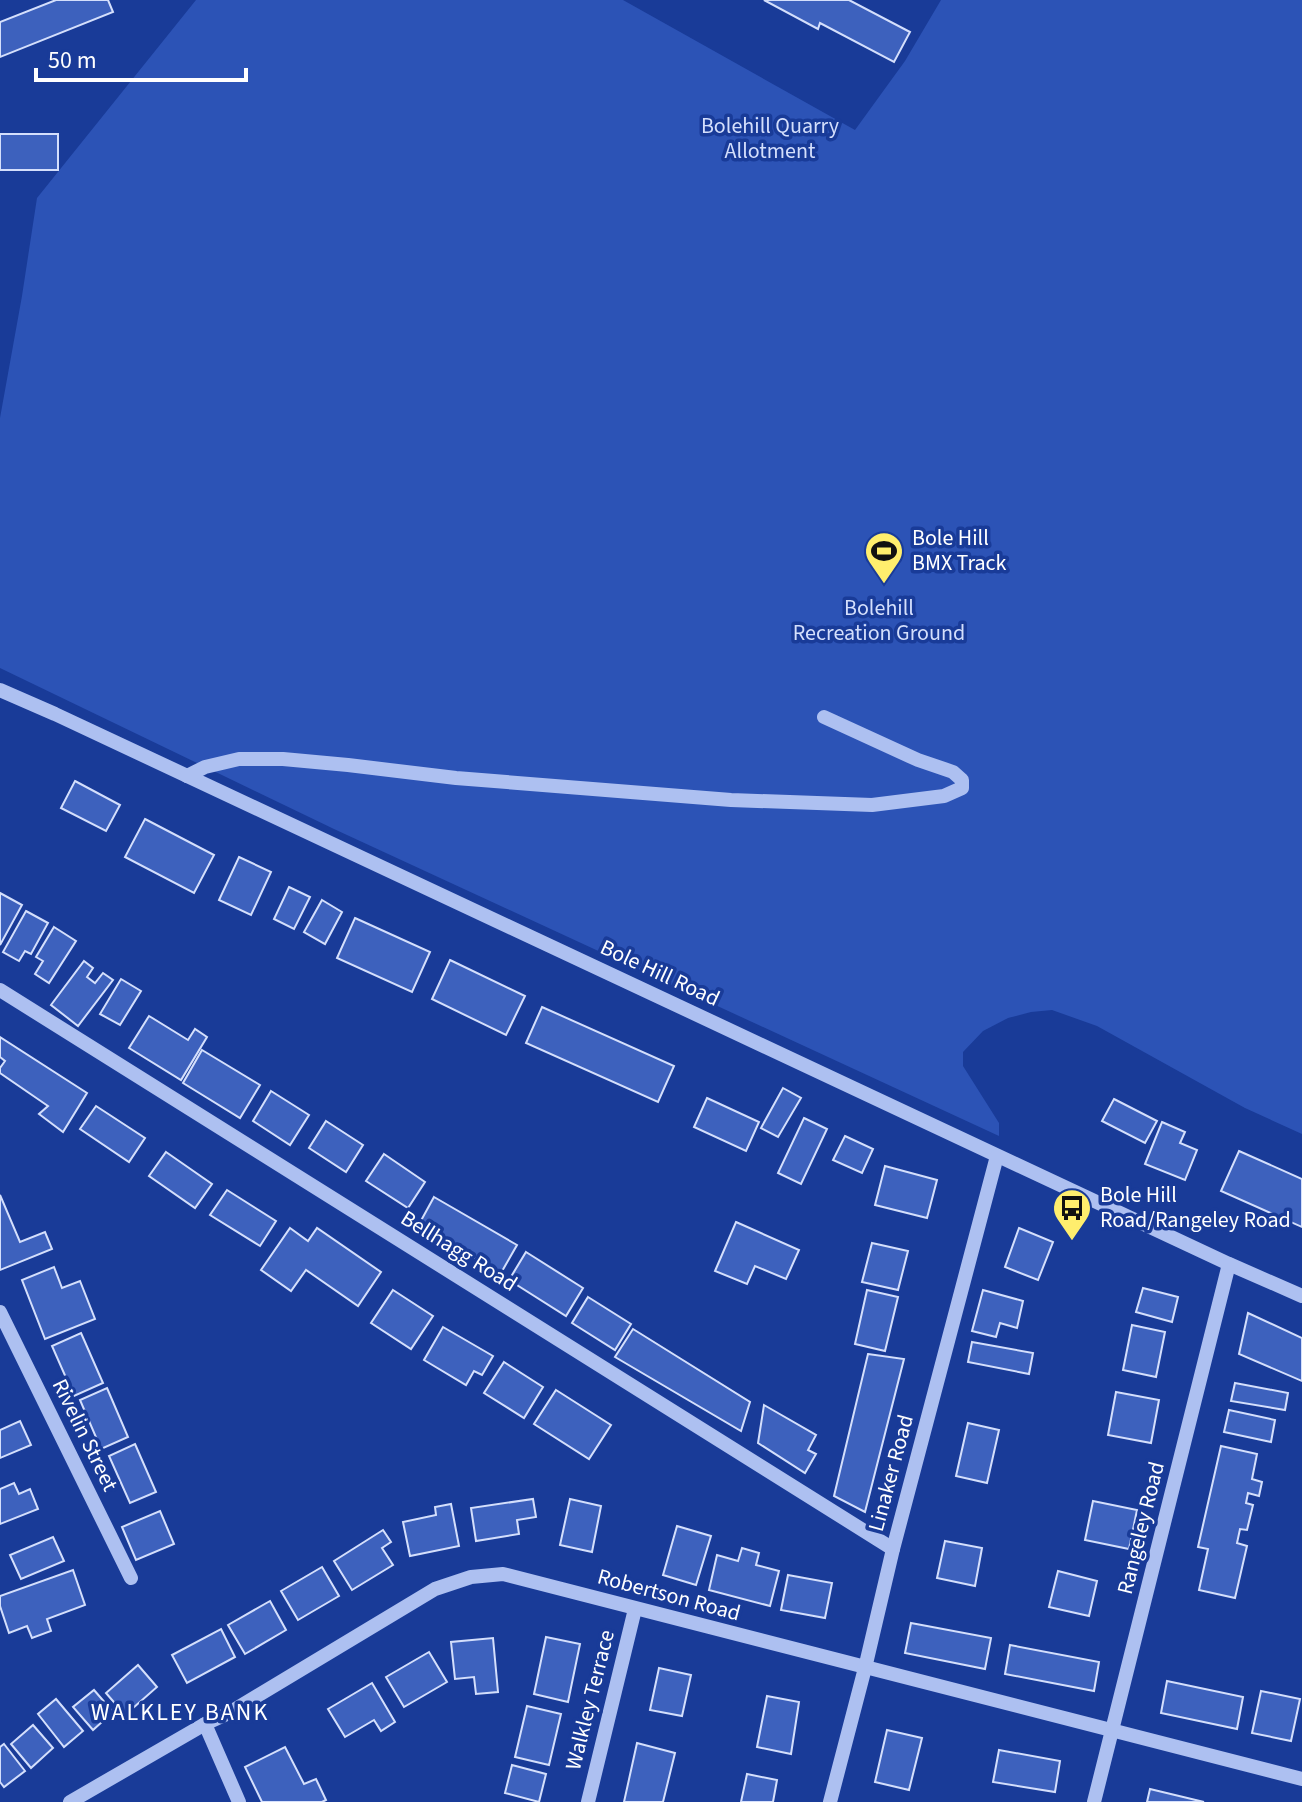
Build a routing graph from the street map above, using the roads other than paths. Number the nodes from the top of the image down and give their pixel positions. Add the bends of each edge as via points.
1 (0, 690) edge
2 (824, 717) dead end
3 (187, 776) junction
4 (0, 990) edge
5 (997, 1156) junction
6 (1229, 1264) junction
7 (1302, 1296) edge
8 (0, 1312) edge
9 (893, 1549) junction
10 (131, 1578) dead end
11 (635, 1609) junction
12 (865, 1668) junction
13 (205, 1724) junction
14 (1113, 1729) junction
15 (1302, 1779) edge
16 (70, 1802) edge
17 (239, 1802) edge
18 (588, 1802) edge
19 (830, 1802) edge
20 (1094, 1802) edge

1 - 3 street, Bole Hill Road
2 - 3 street via 953,772 962,788 944,796 872,805 731,800 283,759 239,759
3 - 5 street, Bole Hill Road
4 - 9 street, Bellhagg Road
5 - 6 street, Bole Hill Road
5 - 9 street, Linaker Road
6 - 7 street, Bole Hill Road
6 - 14 street, Rangeley Road
8 - 10 street, Rivelin Street
9 - 12 street, Linaker Road
11 - 12 street, Robertson Road
11 - 13 street, Robertson Road via 503,1574 471,1577 435,1589
11 - 18 street, Walkley Terrace
12 - 14 street, Robertson Road
12 - 19 street, Linaker Road
13 - 16 street, Robertson Road
13 - 17 street
14 - 15 street, Robertson Road
14 - 20 street, Rangeley Road

